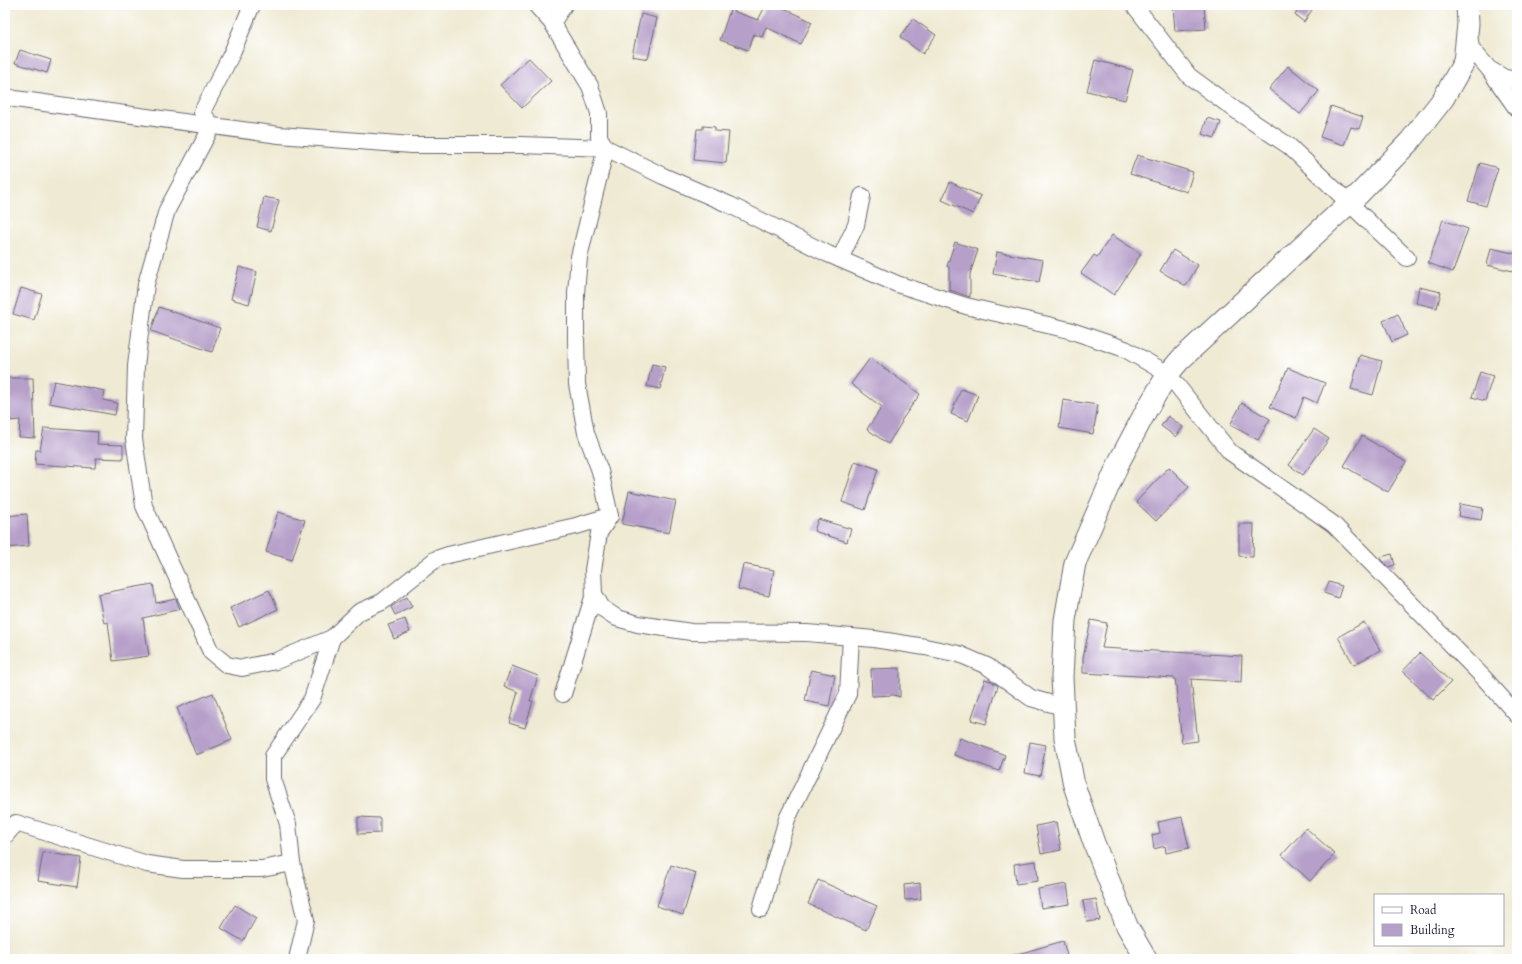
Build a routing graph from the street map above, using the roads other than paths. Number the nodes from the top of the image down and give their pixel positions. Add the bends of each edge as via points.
1 (252, 5) edge
2 (536, 5) edge
3 (564, 5) edge
4 (1134, 5) edge
5 (1468, 14) edge
6 (552, 23) junction
7 (1489, 69) junction
8 (1517, 80) edge
9 (5, 96) edge
10 (1517, 109) edge
11 (212, 126) junction
12 (606, 148) junction
13 (862, 196) dead end
14 (1349, 203) junction
15 (1407, 258) dead end
16 (840, 259) junction
17 (1168, 374) junction
18 (610, 516) junction
19 (594, 594) junction
20 (851, 637) junction
21 (332, 638) junction
22 (562, 694) dead end
23 (1063, 707) junction
24 (1517, 715) edge
25 (5, 836) edge
26 (292, 863) junction
27 (761, 909) dead end
28 (297, 959) edge
29 (1146, 959) edge

1 - 11 street via 231,56 202,112
2 - 6 street
3 - 6 street
4 - 14 street via 1189,76 1289,146
5 - 7 street via 1471,48
5 - 14 street via 1464,62 1443,99 1410,141
6 - 12 street via 590,86 599,113 599,137
7 - 8 street via 1505,78
7 - 10 street
9 - 11 street
11 - 12 street via 279,135 412,145
11 - 21 street via 167,210 146,284 136,366 134,439 144,506 211,652 227,665 242,668 276,661
12 - 16 street
12 - 18 street via 579,257 576,340 577,384 586,433 600,471
13 - 16 street via 856,225
14 - 15 street
14 - 17 street
16 - 17 street via 897,284 959,303 1069,330 1125,349
17 - 23 street via 1120,460 1074,563 1065,620
17 - 24 street via 1230,452 1333,524
18 - 19 street via 599,533 593,570
18 - 21 street via 436,559 382,602 359,612
19 - 20 street via 602,608 617,618 638,624 691,632 806,633
19 - 22 street
20 - 23 street via 959,654 987,666 1030,698
20 - 27 street via 848,694 787,819
21 - 26 street via 312,698 273,756 273,779 288,824
23 - 29 street via 1065,738 1074,785 1127,926
25 - 26 street via 16,823 147,864 183,869 262,870
26 - 28 street via 306,920

